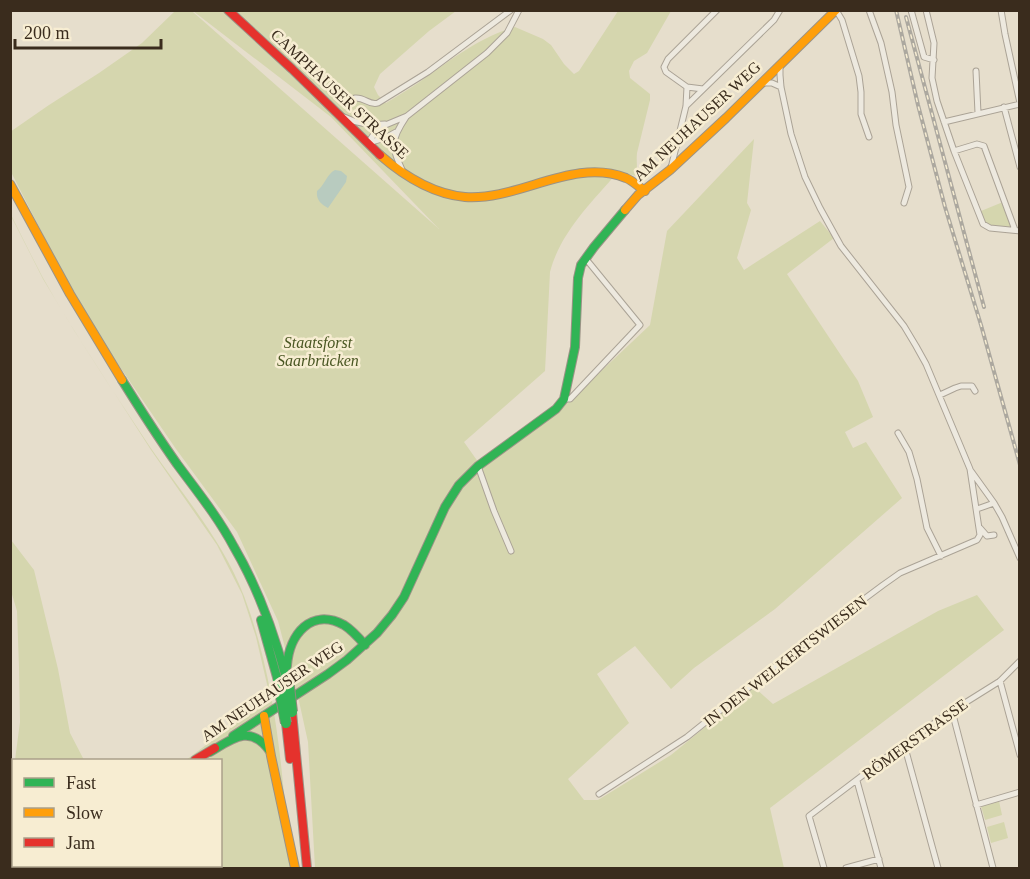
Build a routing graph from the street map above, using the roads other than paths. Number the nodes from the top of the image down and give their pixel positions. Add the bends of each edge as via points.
1 (228, 10) edge
2 (511, 10) edge
3 (519, 10) edge
4 (717, 10) edge
5 (780, 10) edge
6 (836, 10) edge
7 (869, 10) edge
8 (911, 10) edge
9 (926, 10) edge
10 (1001, 10) edge
11 (934, 60) junction
12 (780, 64) junction
13 (976, 71) dead end
14 (761, 83) junction
15 (687, 87) junction
16 (781, 87) junction
17 (703, 89) junction
18 (355, 98) dead end
19 (1020, 103) edge
20 (686, 106) junction
21 (1004, 107) junction
22 (337, 113) junction
23 (978, 113) junction
24 (407, 116) junction
25 (944, 122) junction
26 (389, 123) junction
27 (396, 132) junction
28 (869, 137) dead end
29 (368, 143) junction
30 (954, 151) junction
31 (1020, 167) edge
32 (670, 170) junction
33 (403, 173) junction
34 (10, 184) edge
35 (645, 191) junction
36 (10, 200) edge
37 (904, 203) dead end
38 (1017, 230) edge
39 (585, 259) junction
40 (975, 391) dead end
41 (940, 395) junction
42 (564, 399) junction
43 (898, 433) dead end
44 (478, 466) junction
45 (970, 470) junction
46 (994, 503) junction
47 (977, 508) junction
48 (980, 528) junction
49 (994, 535) dead end
50 (511, 551) dead end
51 (941, 556) junction
52 (1020, 558) edge
53 (365, 645) junction
54 (1020, 661) edge
55 (284, 679) junction
56 (1000, 681) junction
57 (952, 711) junction
58 (264, 716) junction
59 (291, 719) junction
60 (904, 744) junction
61 (210, 752) junction
62 (1020, 755) edge
63 (271, 756) junction
64 (197, 759) edge
65 (857, 781) junction
66 (1020, 792) edge
67 (599, 794) dead end
68 (976, 805) junction
69 (879, 859) junction
70 (298, 868) edge
71 (307, 868) edge
72 (824, 868) edge
73 (846, 868) edge
74 (881, 868) edge
75 (936, 868) edge
76 (993, 868) edge

1 - 22 main road, CAMPHAUSER STRASSE
2 - 18 street via 378,104
3 - 24 street via 507,33 488,53
4 - 15 street via 664,67
5 - 17 street
6 - 12 main road, AM NEUHAUSER WEG
6 - 28 street via 859,76 861,114
7 - 37 street via 892,92 909,188
8 - 11 street via 924,57
9 - 11 street
10 - 19 street
11 - 25 street via 933,88
12 - 14 main road, AM NEUHAUSER WEG
12 - 16 street
13 - 23 street
14 - 16 street
14 - 32 main road, AM NEUHAUSER WEG
15 - 17 street
15 - 20 street
16 - 41 street via 791,134 817,201 841,246 911,338
17 - 20 street
19 - 21 street
20 - 32 street
21 - 23 street
21 - 31 street
22 - 26 street via 367,125
22 - 29 main road, CAMPHAUSER STRASSE
23 - 25 street
24 - 26 street
24 - 27 street
25 - 30 street
26 - 29 street
27 - 29 street
27 - 33 street via 394,149
29 - 33 main road, CAMPHAUSER STRASSE
30 - 38 street via 983,224
30 - 38 street via 977,144 984,146
32 - 35 main road, AM NEUHAUSER WEG
33 - 35 main road, CAMPHAUSER STRASSE via 436,191 475,197 593,172 623,176
34 - 55 main road via 88,328 236,548 269,620
35 - 39 main road, AM NEUHAUSER WEG via 629,204
36 - 55 main road via 104,368 230,552
39 - 42 main road, AM NEUHAUSER WEG via 579,270 575,347
39 - 42 street, AM NEUHAUSER WEG via 640,325 570,399
40 - 41 street via 972,386 961,386
41 - 45 street
42 - 44 main road, AM NEUHAUSER WEG via 550,414
43 - 51 street via 909,452 927,528
44 - 50 street
44 - 53 main road, AM NEUHAUSER WEG via 445,507 404,597
45 - 46 street
45 - 47 street
46 - 47 street
46 - 52 street
47 - 48 street
48 - 49 street via 987,536
48 - 51 street, IN DEN WELKERTSWIESEN via 977,540
51 - 67 street, IN DEN WELKERTSWIESEN via 900,573 687,737
53 - 55 main road via 345,626 332,620 315,621 300,629 291,642
53 - 58 main road, AM NEUHAUSER WEG
54 - 56 street, RÖMERSTRASSE
55 - 59 main road, bridge
56 - 57 street, RÖMERSTRASSE
56 - 62 street
57 - 60 street, RÖMERSTRASSE
57 - 68 street
58 - 61 main road, AM NEUHAUSER WEG
58 - 63 main road
59 - 70 main road
59 - 71 main road
60 - 65 street, RÖMERSTRASSE
60 - 75 street
61 - 63 main road via 246,735 262,740
61 - 64 main road, AM NEUHAUSER WEG
63 - 70 main road
65 - 69 street
65 - 72 street, RÖMERSTRASSE via 809,816
66 - 68 street
68 - 76 street
69 - 73 street
69 - 74 street

